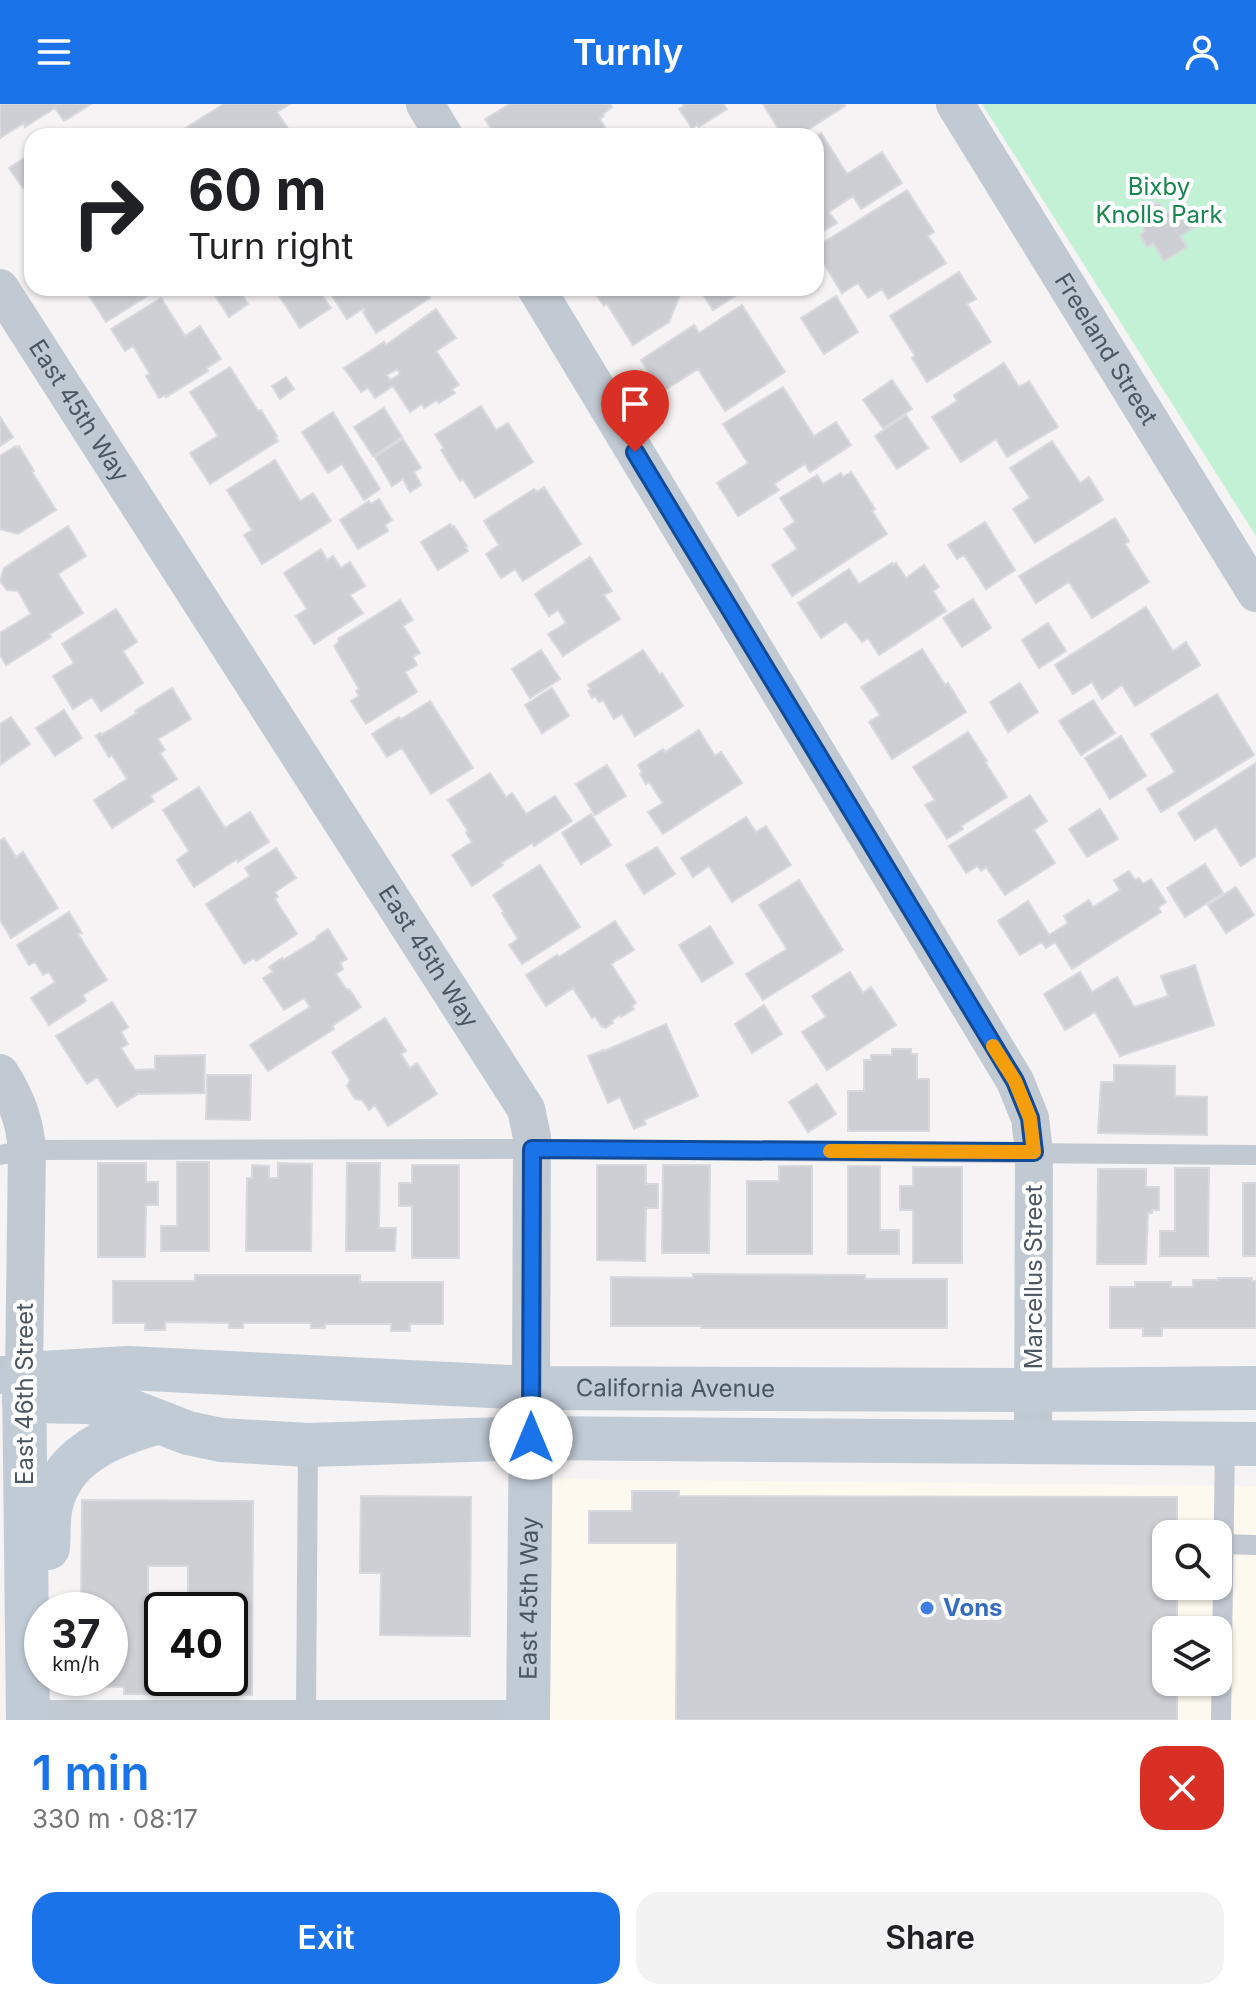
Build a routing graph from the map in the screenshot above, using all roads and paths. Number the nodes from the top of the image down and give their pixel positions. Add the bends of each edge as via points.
1 (425, 104) edge
2 (955, 104) edge
3 (439, 128) edge
4 (0, 288) edge
5 (541, 296) edge
6 (1256, 593) edge
7 (0, 1073) edge
8 (532, 1149) junction
9 (14, 1152) edge
10 (1034, 1152) junction
11 (1256, 1155) edge
12 (16, 1384) edge
13 (531, 1388) junction
14 (1256, 1388) edge
15 (1034, 1390) junction
16 (159, 1422) junction
17 (531, 1438) junction
18 (1033, 1442) junction
19 (1241, 1444) edge
20 (308, 1445) junction
21 (1227, 1520) edge
22 (1232, 1544) edge
23 (1256, 1545) edge
24 (26, 1592) edge
25 (35, 1592) edge
26 (1222, 1600) edge
27 (306, 1710) junction
28 (28, 1715) edge
29 (528, 1715) edge
30 (1221, 1720) edge

1 - 3 street
2 - 6 street, Freeland Street
4 - 8 street, East 45th Way via 526,1109
5 - 10 street, Marcellus Street via 1015,1081 1030,1118
7 - 9 street, East 46th Street via 25,1125
8 - 9 lane
8 - 10 lane
8 - 13 street, East 45th Way
9 - 12 street, East 46th Street
10 - 11 lane
10 - 15 street, Marcellus Street
12 - 13 street, California Avenue via 128,1368
12 - 16 street
12 - 24 street, East 46th Street
13 - 15 street, California Avenue
13 - 17 street, East 45th Way
14 - 15 street, California Avenue
15 - 18 street, Marcellus Street
16 - 20 street via 221,1440
16 - 25 street via 107,1440 64,1474 50,1510 46,1577
17 - 18 street
17 - 20 street
17 - 29 street, East 45th Way
18 - 19 street
19 - 21 lane
20 - 27 lane
22 - 23 lane
26 - 30 lane
27 - 28 lane
27 - 29 lane

